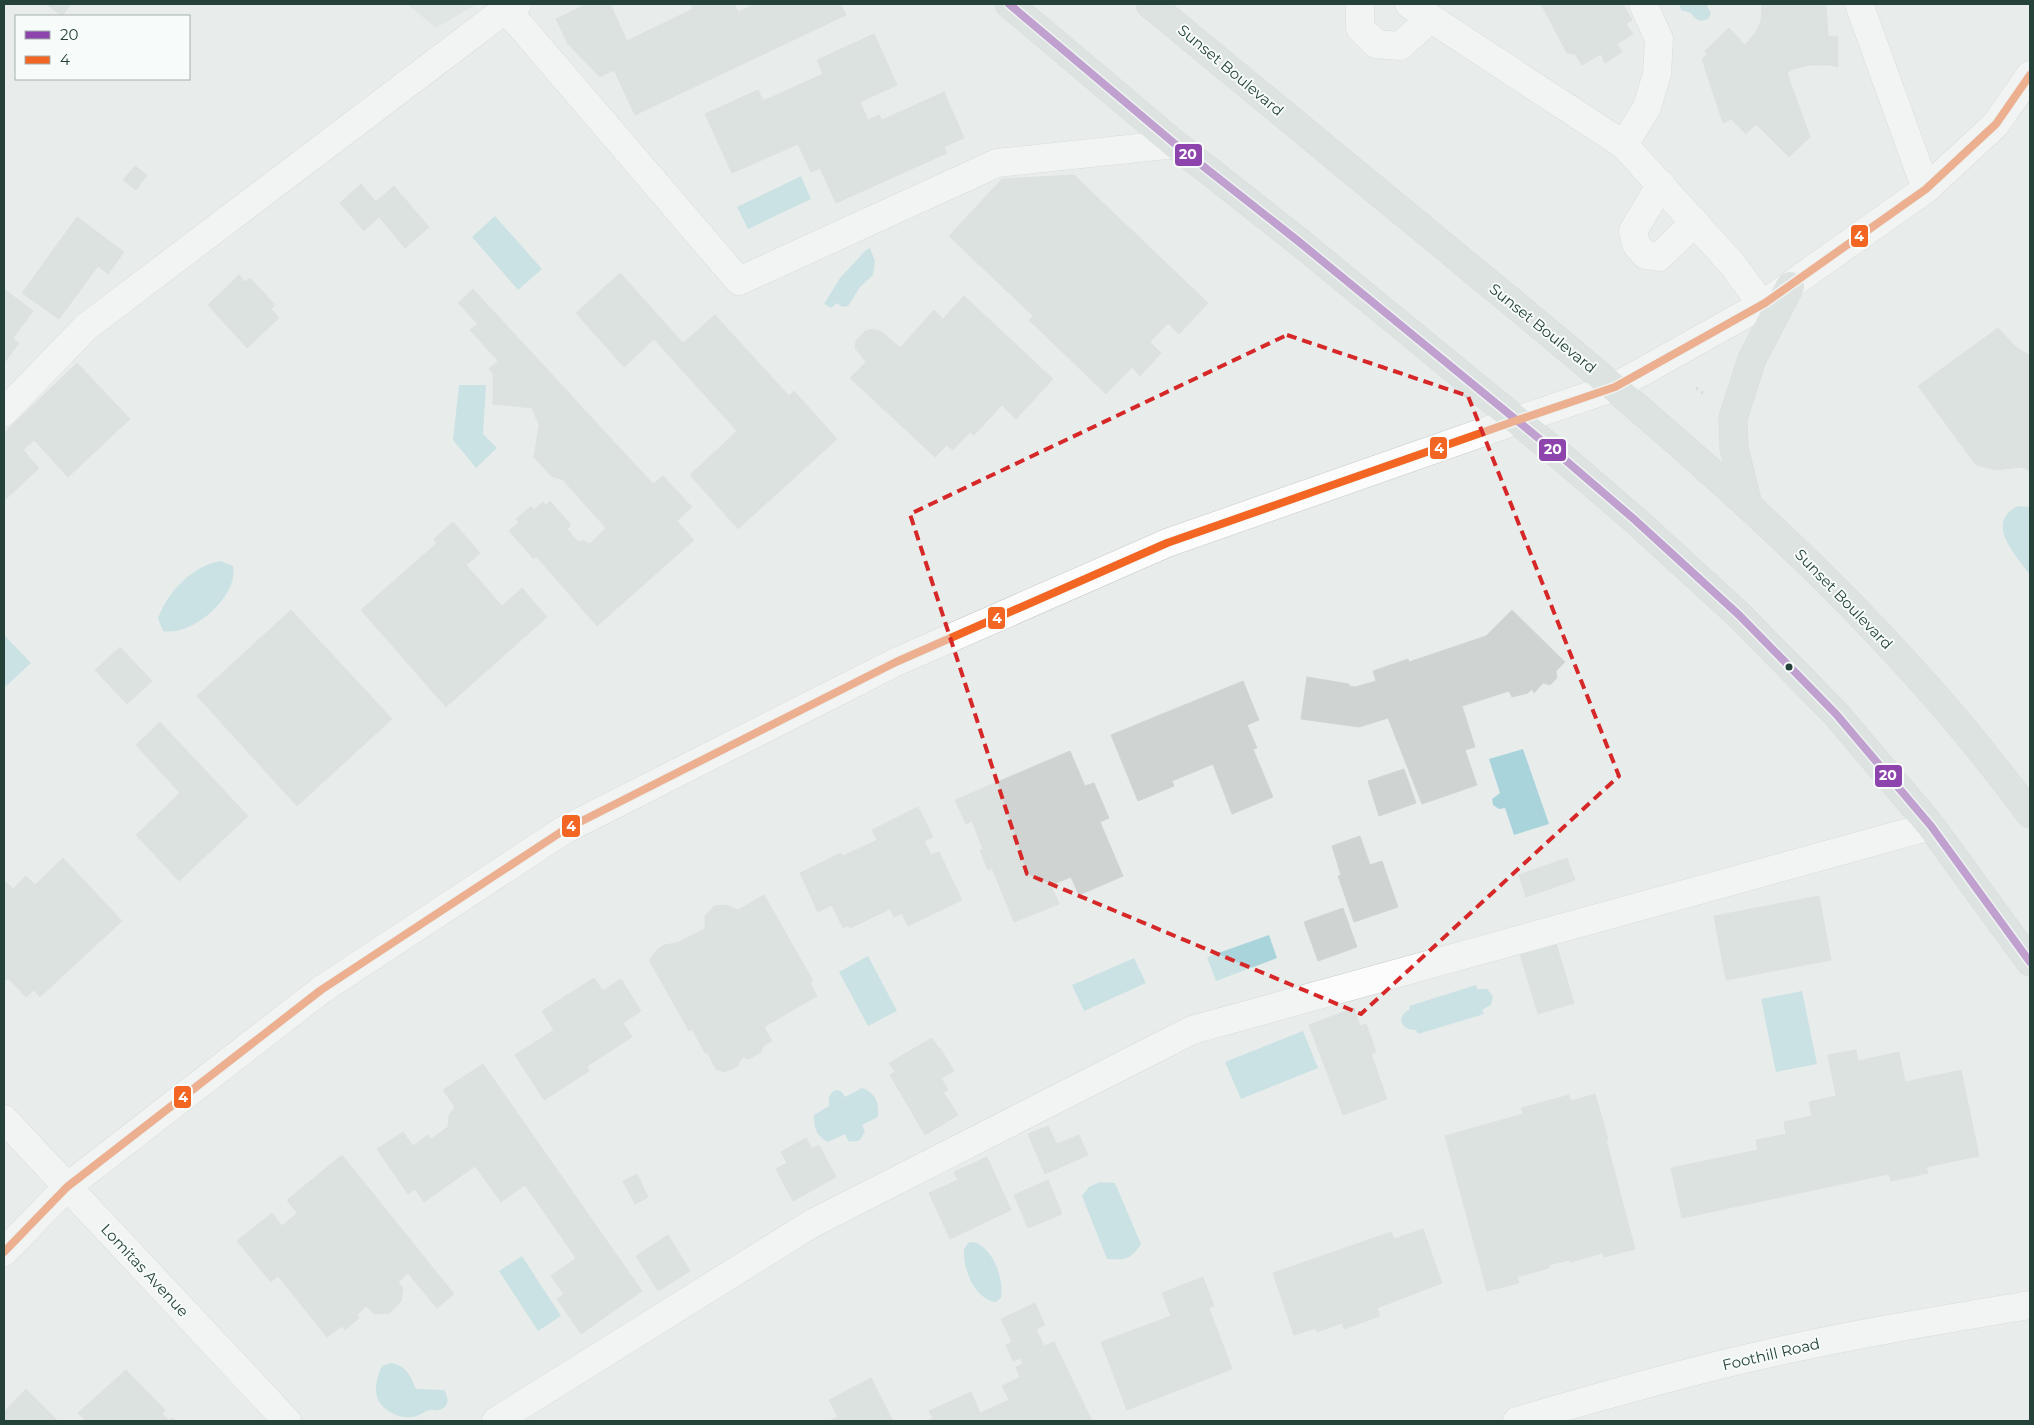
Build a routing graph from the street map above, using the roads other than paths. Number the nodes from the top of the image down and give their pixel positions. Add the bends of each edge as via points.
1 (1009, 4) edge
2 (1150, 4) edge
3 (1360, 4) edge
4 (1642, 4) edge
5 (1859, 4) edge
6 (512, 6) edge
7 (1420, 11) edge
8 (2030, 75) edge
9 (2030, 106) edge
10 (1996, 124) junction
11 (1175, 144) junction
12 (1624, 145) junction
13 (1661, 184) junction
14 (1926, 189) junction
15 (1695, 222) junction
16 (1790, 286) junction
17 (1762, 305) junction
18 (1615, 387) junction
19 (4, 412) edge
20 (1515, 420) junction
21 (1748, 505) junction
22 (2030, 814) edge
23 (1931, 826) junction
24 (2030, 962) edge
25 (4, 1119) edge
26 (67, 1187) junction
27 (4, 1252) edge
28 (2030, 1305) edge
29 (287, 1421) edge
30 (496, 1421) edge
31 (1517, 1421) edge

1 - 11 main road
2 - 18 main road, Sunset Boulevard
3 - 7 street via 1360,28 1376,44 1400,46
4 - 12 street via 1658,39 1657,74 1647,107
5 - 14 street
6 - 11 street via 738,281 997,162
6 - 19 street via 86,327
7 - 12 street
8 - 10 street
9 - 10 street
10 - 14 street
11 - 20 main road
12 - 13 street
13 - 15 street
13 - 15 street via 1634,231 1636,244 1645,255 1659,257
14 - 16 street
15 - 17 street via 1733,265
16 - 17 street
16 - 21 main road via 1752,358 1733,418 1734,448
17 - 18 street
18 - 20 street
18 - 21 main road, Sunset Boulevard
20 - 23 main road via 1635,520 1739,615 1836,714
20 - 26 street via 1167,543 896,662 564,830 321,990
21 - 22 main road, Sunset Boulevard via 1799,552 1899,655 1999,772
23 - 24 main road
23 - 30 street via 1192,1030 811,1224
25 - 26 street, Lomitas Avenue
26 - 27 street
26 - 29 street, Lomitas Avenue
28 - 31 street, Foothill Road via 1877,1331 1740,1360

